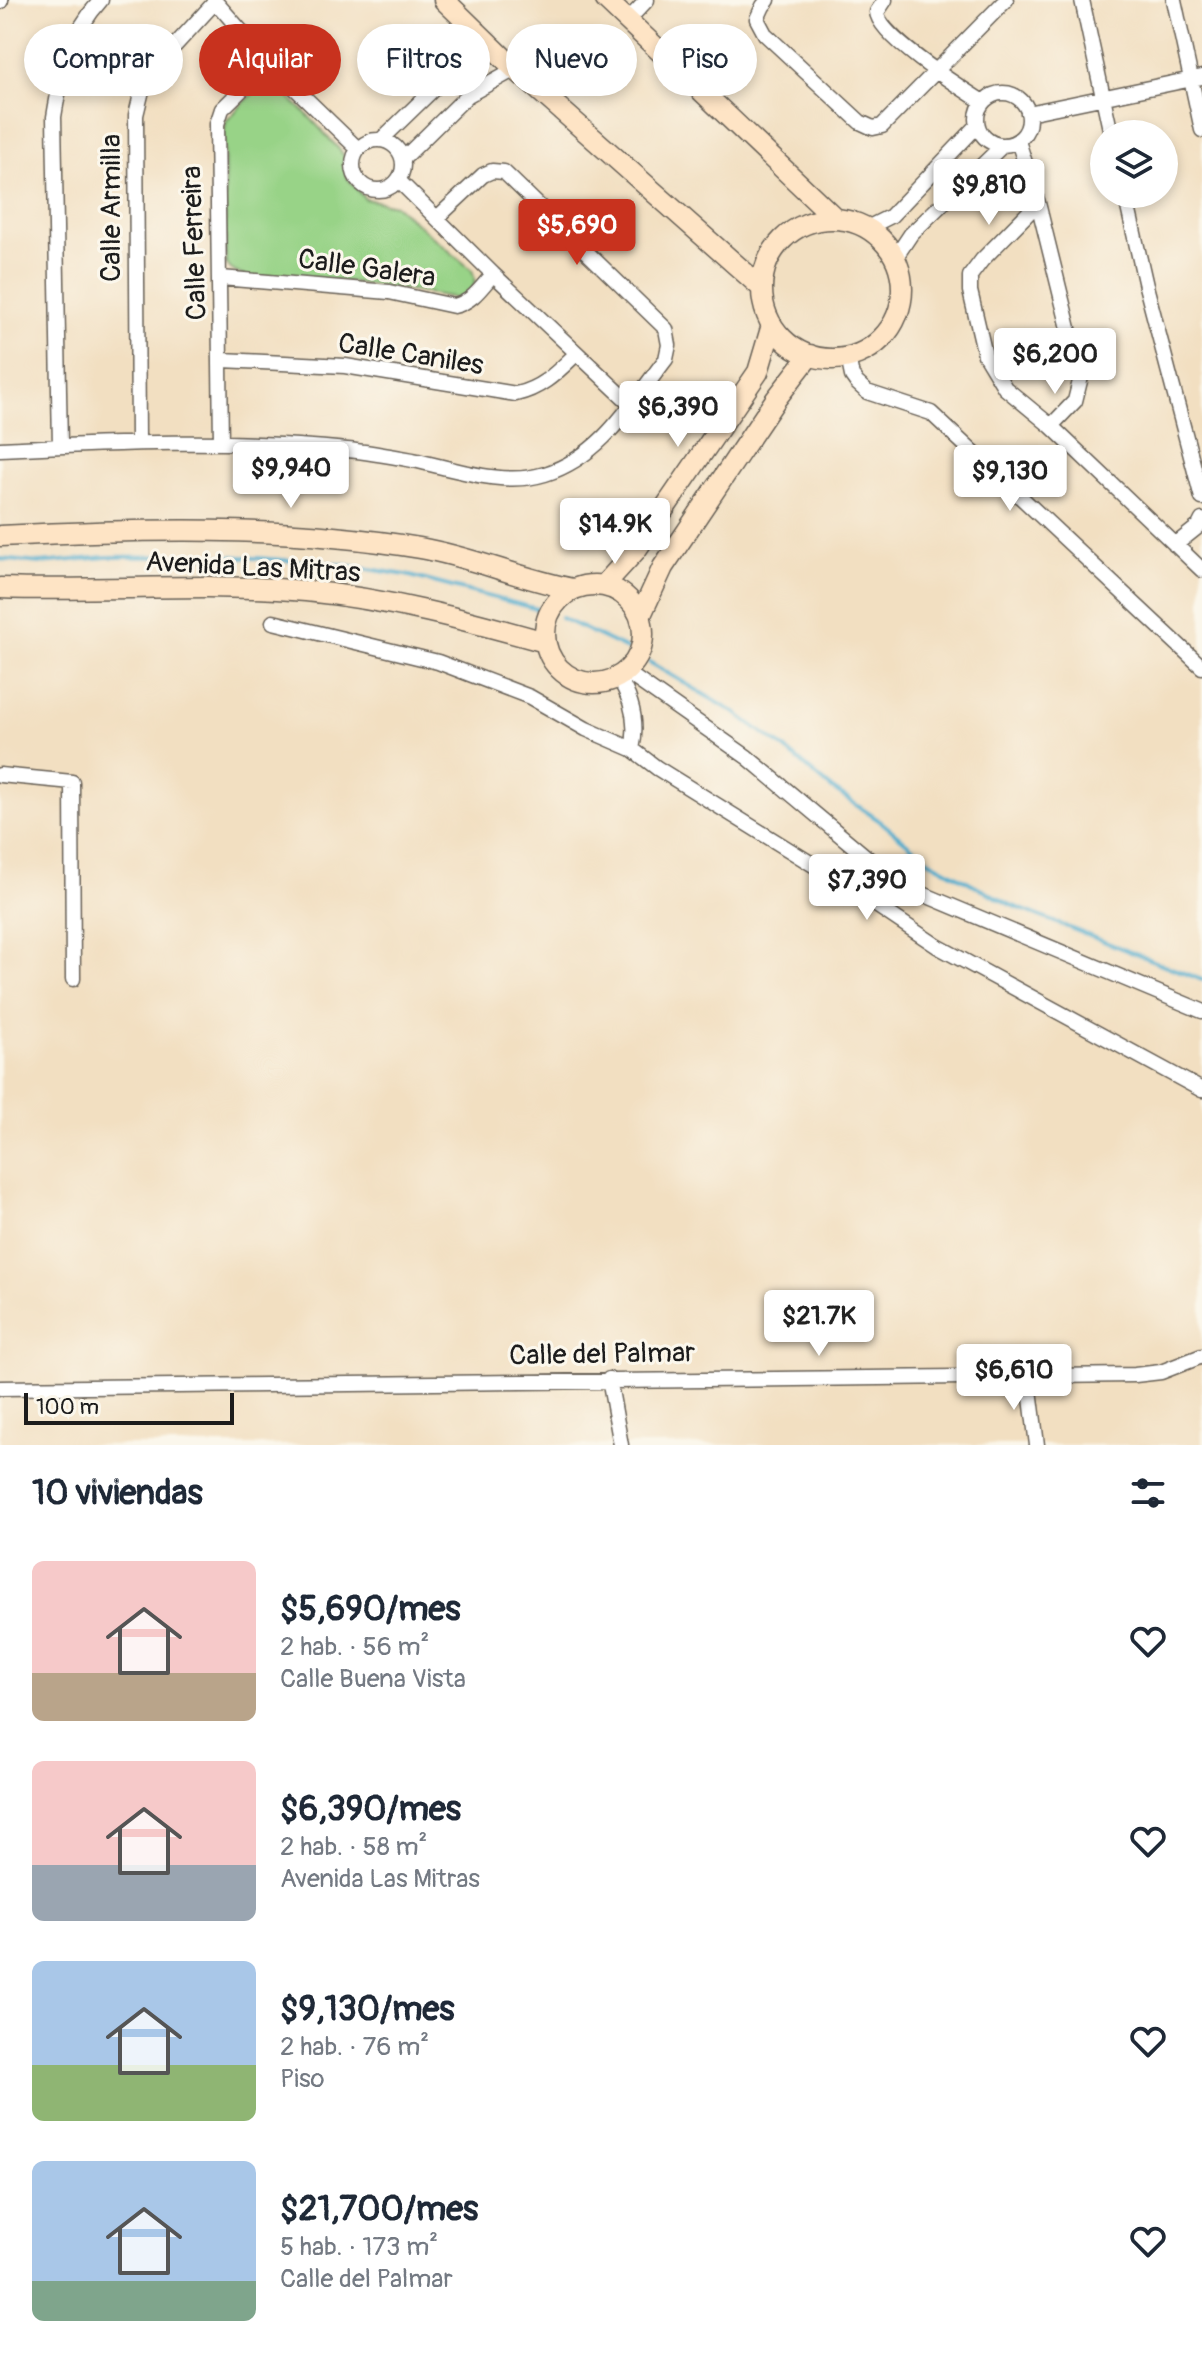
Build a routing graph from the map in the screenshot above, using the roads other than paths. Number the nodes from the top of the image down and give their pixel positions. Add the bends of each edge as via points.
1 (101, 0) edge
2 (444, 0) edge
3 (606, 0) edge
4 (647, 0) edge
5 (768, 0) edge
6 (1006, 0) edge
7 (1082, 0) edge
8 (1174, 0) edge
9 (214, 1) edge
10 (881, 6) edge
11 (628, 20) junction
12 (234, 24) edge
13 (468, 24) edge
14 (490, 45) edge
15 (506, 60) edge
16 (935, 71) junction
17 (1196, 78) edge
18 (235, 96) edge
19 (303, 96) edge
20 (426, 96) edge
21 (467, 96) edge
22 (545, 96) edge
23 (1103, 98) junction
24 (983, 102) junction
25 (1028, 113) junction
26 (1108, 120) edge
27 (977, 126) junction
28 (1202, 130) edge
29 (382, 139) junction
30 (1018, 141) junction
31 (1002, 146) junction
32 (358, 149) junction
33 (403, 159) junction
34 (398, 180) junction
35 (1038, 203) junction
36 (1128, 208) edge
37 (891, 216) junction
38 (437, 218) junction
39 (836, 219) junction
40 (867, 228) junction
41 (911, 234) junction
42 (895, 258) junction
43 (493, 274) junction
44 (221, 278) junction
45 (762, 288) junction
46 (772, 325) junction
47 (577, 353) junction
48 (810, 355) junction
49 (848, 357) junction
50 (222, 360) junction
51 (631, 404) junction
52 (1051, 426) junction
53 (138, 442) junction
54 (221, 443) junction
55 (60, 446) junction
56 (0, 449) edge
57 (1202, 498) edge
58 (1202, 520) edge
59 (0, 536) edge
60 (1175, 545) junction
61 (1202, 570) edge
62 (604, 585) junction
63 (0, 588) edge
64 (573, 589) junction
65 (640, 617) junction
66 (273, 622) dead end
67 (545, 642) junction
68 (1202, 667) edge
69 (622, 675) junction
70 (632, 749) junction
71 (0, 775) edge
72 (73, 979) dead end
73 (1202, 1011) edge
74 (1202, 1090) edge
75 (1202, 1356) edge
76 (1028, 1374) junction
77 (609, 1379) junction
78 (0, 1388) edge
79 (621, 1445) edge
80 (1037, 1445) edge

1 - 55 street via 61,71 54,117
2 - 13 street
3 - 11 street
4 - 11 street
5 - 16 street via 758,13 765,34 860,122 873,128 882,126
6 - 16 street
7 - 23 street
8 - 17 street
9 - 12 street
9 - 53 street, Calle Armilla via 145,78 136,115
10 - 16 street via 881,24
11 - 39 street
14 - 15 street
16 - 24 street
17 - 23 street
17 - 28 street
18 - 44 street, Calle Ferreira via 222,109 217,124
19 - 32 street
20 - 29 street
21 - 33 street
22 - 45 street
23 - 25 street
23 - 26 street
24 - 25 street via 997,94 1013,95
24 - 27 street
25 - 30 street via 1028,128
27 - 31 street via 986,140
27 - 37 street
29 - 32 street
29 - 33 street
30 - 31 street
30 - 35 street
31 - 41 street
32 - 34 street via 352,168 362,185 381,190
33 - 34 street
34 - 38 street
35 - 52 street via 1081,377 1075,401
35 - 52 street via 982,260 970,276 970,291 994,373
36 - 57 street
37 - 40 street
37 - 41 street
38 - 43 street
38 - 51 street via 483,175 509,175 663,323 669,336 666,359
39 - 40 street
39 - 45 street via 802,225 781,240 767,262
40 - 42 street
41 - 42 street
42 - 49 street via 902,295 895,319 871,347
43 - 44 street, Calle Galera via 472,298 454,306 389,292
43 - 47 street
44 - 50 street, Calle Ferreira
45 - 46 street
46 - 48 street via 789,344
46 - 62 street via 758,372 636,550
47 - 50 street, Calle Caniles via 534,390 516,394 345,366
47 - 51 street
48 - 49 street
48 - 65 street via 663,567
49 - 68 street via 852,376 867,392 931,413
50 - 54 street, Calle Ferreira
51 - 54 street via 592,450 572,464 525,479 345,450
52 - 60 street
53 - 54 street
53 - 55 street
55 - 56 street
58 - 60 street
59 - 64 street, Avenida Las Mitras via 292,532 423,549
60 - 61 street
62 - 64 street
62 - 65 street via 622,593
63 - 67 street, Avenida Las Mitras via 307,591 388,603
64 - 67 street via 550,611
65 - 69 street via 641,647
66 - 70 street via 438,662 530,697
67 - 69 street via 554,663 570,677 589,683
69 - 70 street via 636,733
69 - 73 street via 747,757 906,887
70 - 74 street via 937,946
71 - 72 street via 72,782
75 - 76 street, Calle del Palmar via 1161,1372 1135,1375
76 - 77 street, Calle del Palmar
76 - 80 street
77 - 78 street, Calle del Palmar
77 - 79 street

